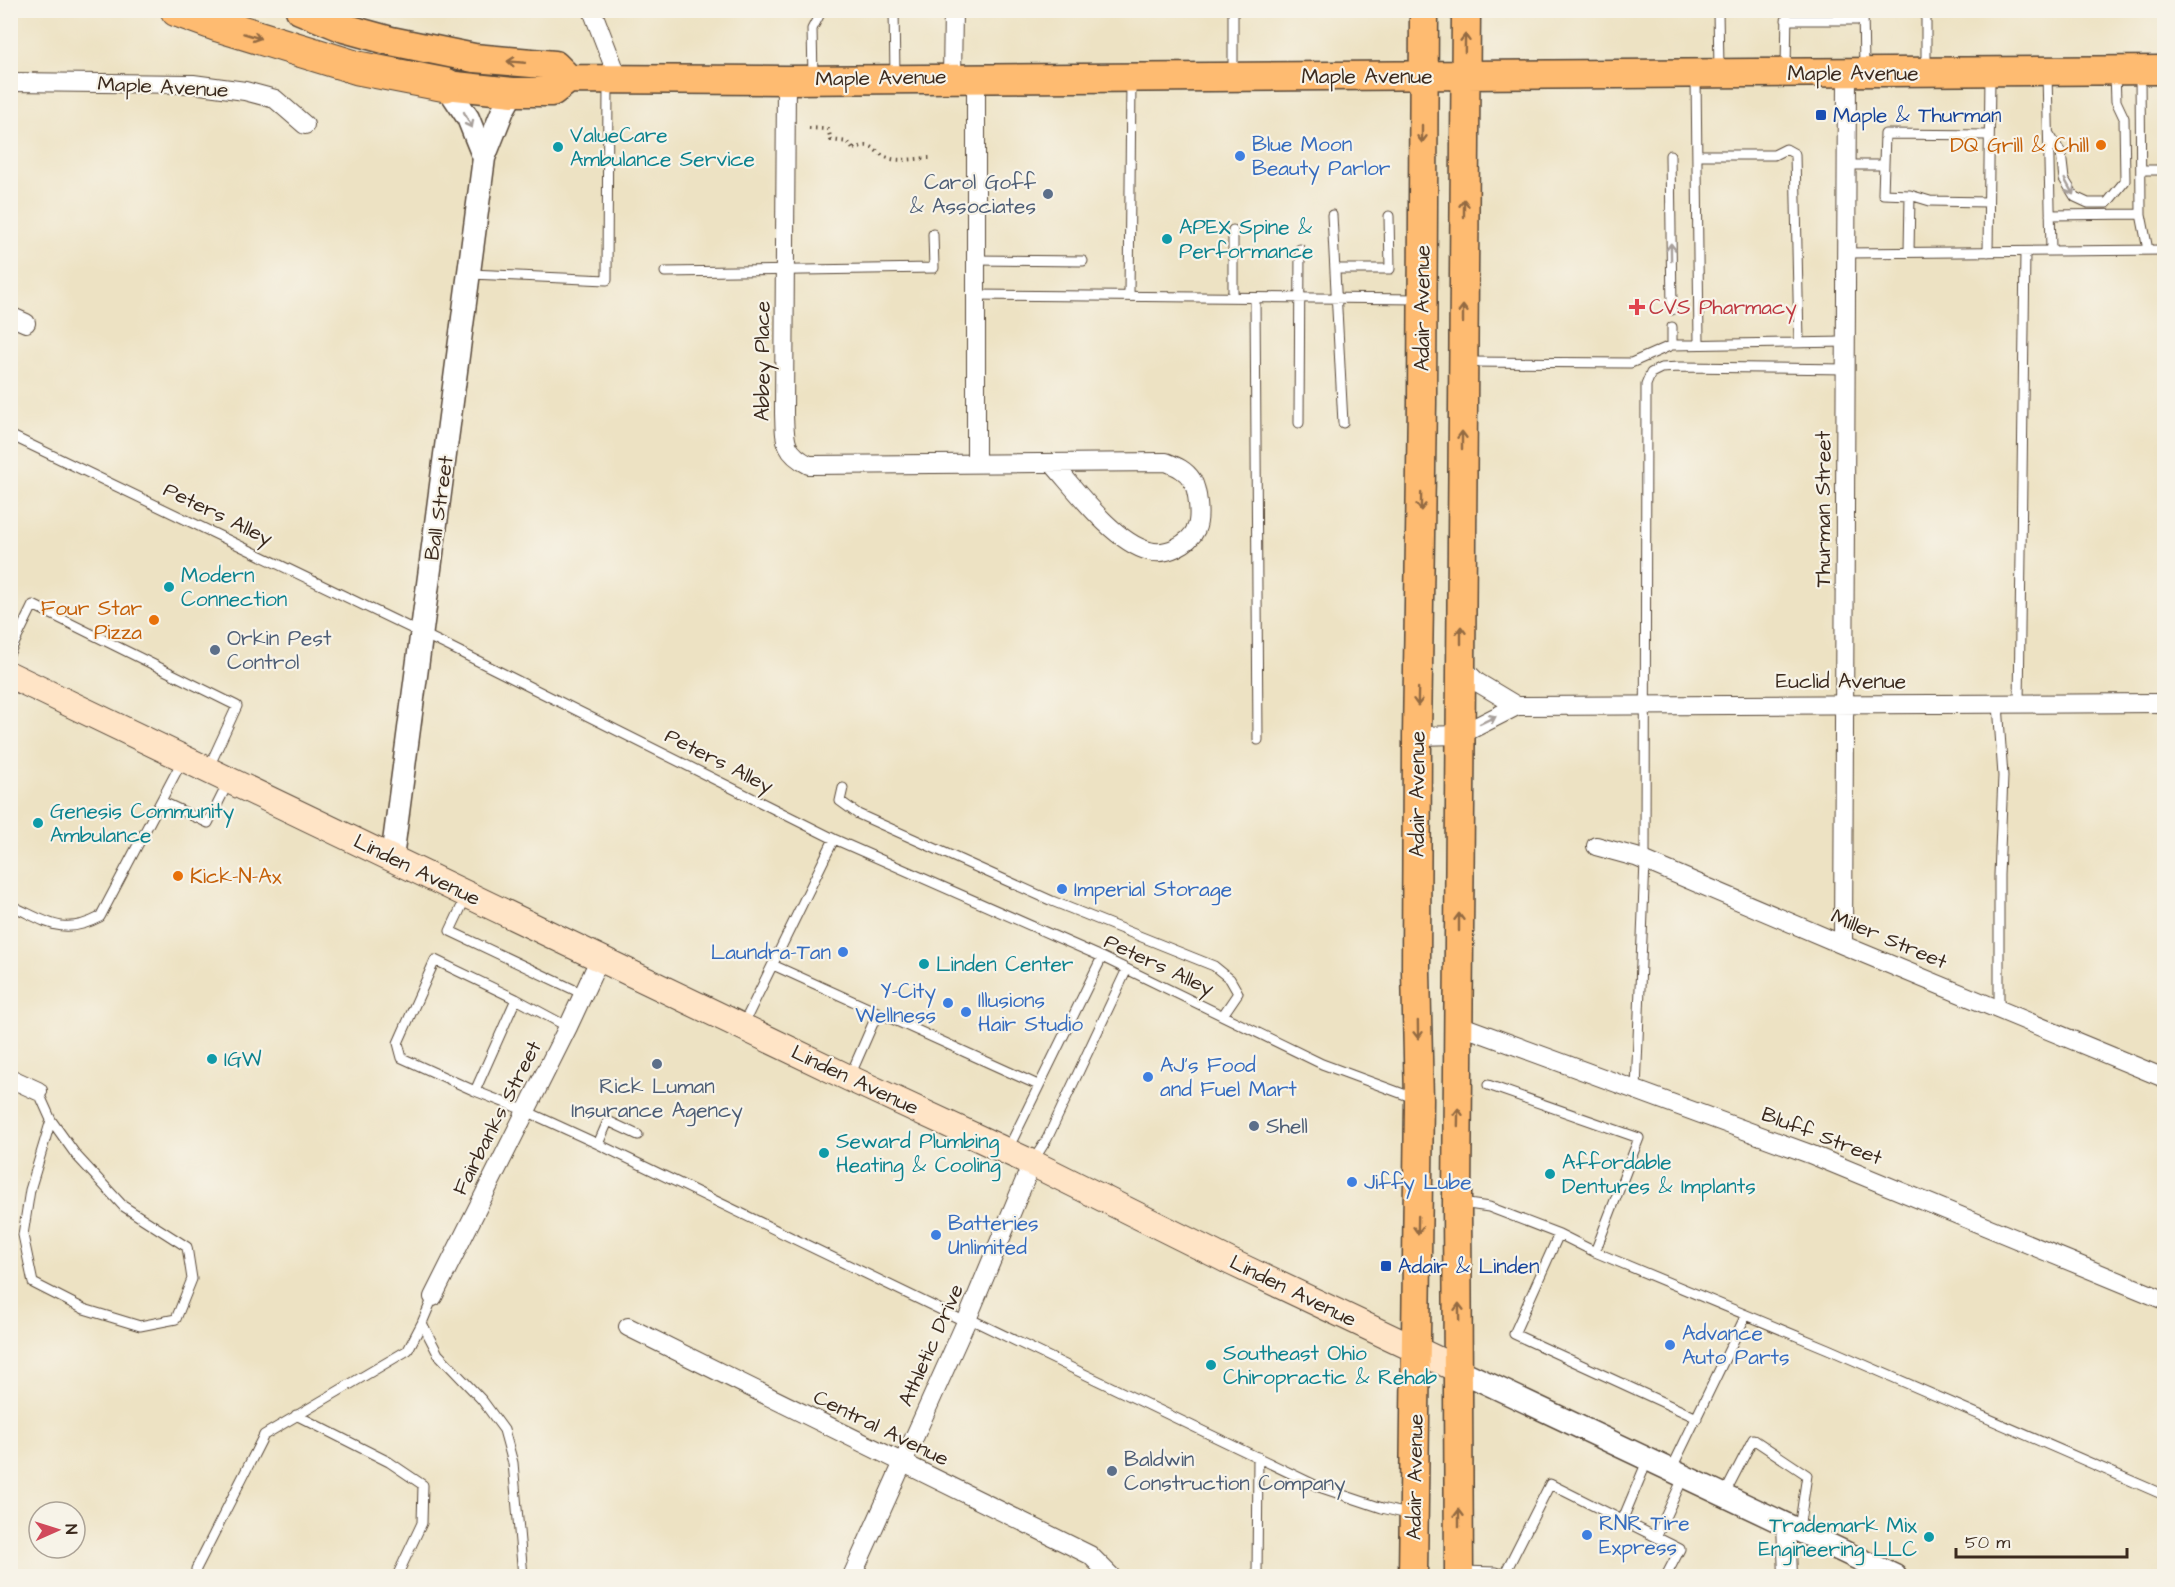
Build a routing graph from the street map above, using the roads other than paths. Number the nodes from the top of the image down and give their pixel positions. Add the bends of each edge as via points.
1 (177, 10) edge
2 (300, 10) edge
3 (592, 10) edge
4 (822, 10) edge
5 (894, 10) edge
6 (953, 10) edge
7 (1233, 10) edge
8 (1424, 10) edge
9 (1466, 10) edge
10 (1718, 10) edge
11 (1926, 10) edge
12 (1787, 15) edge
13 (1863, 16) edge
14 (2148, 69) edge
15 (1990, 72) junction
16 (2047, 72) junction
17 (1855, 73) junction
18 (1926, 73) junction
19 (1708, 74) junction
20 (1786, 74) junction
21 (1423, 75) junction
22 (1233, 76) junction
23 (1465, 76) junction
24 (964, 77) junction
25 (1131, 77) junction
26 (895, 78) junction
27 (569, 79) junction
28 (800, 79) junction
29 (613, 80) junction
30 (10, 82) edge
31 (446, 86) junction
32 (513, 92) junction
33 (306, 125) dead end
34 (2049, 134) junction
35 (1989, 135) junction
36 (1670, 155) dead end
37 (1697, 155) junction
38 (484, 158) junction
39 (1847, 165) junction
40 (1884, 165) junction
41 (2141, 170) junction
42 (2164, 170) edge
43 (1910, 195) junction
44 (1988, 202) junction
45 (2141, 214) junction
46 (1332, 215) dead end
47 (2050, 215) junction
48 (1389, 216) dead end
49 (1233, 230) dead end
50 (933, 234) dead end
51 (1300, 249) dead end
52 (2051, 250) junction
53 (2148, 250) junction
54 (2164, 250) edge
55 (1909, 252) junction
56 (1988, 252) junction
57 (2025, 252) junction
58 (1846, 253) junction
59 (975, 260) junction
60 (1083, 261) dead end
61 (1335, 269) junction
62 (785, 271) junction
63 (665, 273) dead end
64 (470, 274) junction
65 (975, 295) junction
66 (1129, 296) junction
67 (1233, 297) junction
68 (1255, 298) junction
69 (1300, 298) junction
70 (1336, 298) junction
71 (1423, 300) junction
72 (1672, 310) dead end
73 (1672, 327) dead end
74 (1799, 342) junction
75 (1846, 342) junction
76 (1699, 344) junction
77 (1672, 345) junction
78 (1462, 362) junction
79 (1846, 369) junction
80 (1299, 423) dead end
81 (1343, 423) dead end
82 (10, 435) edge
83 (976, 462) junction
84 (1052, 463) junction
85 (422, 633) junction
86 (10, 652) edge
87 (1461, 666) junction
88 (10, 675) edge
89 (1844, 703) junction
90 (2164, 703) edge
91 (1647, 704) junction
92 (1998, 704) junction
93 (2019, 704) junction
94 (1517, 706) junction
95 (1460, 735) junction
96 (1417, 736) junction
97 (1258, 740) dead end
98 (183, 758) junction
99 (219, 775) junction
100 (843, 788) dead end
101 (161, 801) junction
102 (834, 839) junction
103 (1596, 846) dead end
104 (392, 858) junction
105 (1645, 861) junction
106 (467, 894) junction
107 (10, 905) edge
108 (1843, 945) junction
109 (1102, 957) junction
110 (600, 958) junction
111 (773, 965) junction
112 (1127, 969) junction
113 (583, 994) junction
114 (516, 999) junction
115 (1999, 1009) junction
116 (878, 1012) junction
117 (1223, 1015) junction
118 (1459, 1025) junction
119 (568, 1027) junction
120 (742, 1027) junction
121 (10, 1078) edge
122 (849, 1078) junction
123 (2164, 1078) edge
124 (1038, 1084) junction
125 (1488, 1085) dead end
126 (1636, 1090) junction
127 (38, 1091) joint
128 (475, 1091) junction
129 (1419, 1100) junction
130 (526, 1111) junction
131 (51, 1120) junction
132 (638, 1135) dead end
133 (597, 1144) junction
134 (1006, 1152) junction
135 (1032, 1163) junction
136 (1457, 1202) junction
137 (1558, 1234) junction
138 (1595, 1252) junction
139 (433, 1297) joint
140 (2164, 1300) edge
141 (1746, 1315) junction
142 (967, 1320) junction
143 (422, 1323) junction
144 (628, 1327) dead end
145 (1417, 1351) junction
146 (1459, 1370) junction
147 (296, 1415) junction
148 (1696, 1418) junction
149 (1258, 1457) junction
150 (1648, 1460) junction
151 (903, 1465) junction
152 (1677, 1473) junction
153 (1724, 1494) junction
154 (2164, 1495) edge
155 (1414, 1515) junction
156 (1622, 1521) junction
157 (1792, 1527) junction
158 (1656, 1537) junction
159 (1459, 1574) edge
160 (196, 1576) edge
161 (397, 1576) edge
162 (524, 1576) edge
163 (852, 1576) edge
164 (1111, 1576) edge
165 (1257, 1576) edge
166 (1413, 1576) edge
167 (1505, 1576) edge
168 (1666, 1576) edge
169 (1788, 1576) edge
170 (1895, 1576) edge

1 -> 31 highway via 358,68
27 -> 2 main road via 555,65 474,58 391,41
3 - 29 street
4 - 28 lane
5 - 26 lane
6 - 24 street
7 - 22 lane
8 - 21 main road, Adair Avenue
23 -> 9 main road, Adair Avenue
10 - 19 lane
11 - 18 lane
12 - 13 lane
12 - 20 lane
13 - 17 lane
14 - 16 main road, Maple Avenue
34 -> 14 lane via 2061,153 2064,179 2074,197 2088,203 2107,203 2125,181 2124,118 2116,101
14 - 41 lane
15 - 16 main road, Maple Avenue
15 - 18 main road, Maple Avenue
15 - 35 lane
16 - 34 lane
17 - 18 main road, Maple Avenue
17 - 20 main road, Maple Avenue
17 - 39 street, Thurman Street
19 - 20 main road, Maple Avenue
19 - 23 main road, Maple Avenue
19 - 37 lane
21 - 22 main road, Maple Avenue
21 - 23 main road, Maple Avenue
21 -> 71 main road, Adair Avenue
22 - 25 main road, Maple Avenue
78 -> 23 main road, Adair Avenue
24 - 25 main road, Maple Avenue
24 - 26 main road, Maple Avenue
24 - 59 street
25 - 66 lane
26 - 28 main road, Maple Avenue
27 - 29 main road, Maple Avenue
27 - 32 main road via 552,92
28 - 29 main road, Maple Avenue
28 - 62 street, Abbey Place
29 - 64 lane via 607,280
30 - 33 street, Maple Avenue via 193,84 245,91 275,99
31 - 32 main road
31 -> 38 street, Ball Street via 468,117
32 - 38 street, Ball Street
34 - 47 lane
35 - 40 lane via 1885,134
35 - 44 lane
72 -> 36 lane
37 - 74 lane via 1774,155 1786,149 1795,154
37 - 76 lane
38 - 64 street, Ball Street
39 - 40 lane
39 - 58 street, Thurman Street
40 - 43 lane via 1884,194
41 - 42 lane
41 - 45 lane
43 - 44 lane via 1930,201
43 - 55 lane
44 - 56 lane
45 - 47 lane
45 - 53 lane
46 - 61 lane
47 - 52 lane
48 - 61 lane via 1390,269
49 - 67 lane
50 - 62 lane via 934,268
51 - 69 lane
52 - 53 lane
52 - 57 lane
53 - 54 lane
55 - 56 lane
55 - 58 lane
56 - 57 lane
57 - 93 lane
58 - 75 street, Thurman Street
59 - 60 lane
59 - 65 street
61 - 70 lane
62 - 63 lane
62 - 83 street, Abbey Place via 785,440 796,458 809,465
64 - 85 street, Ball Street
65 - 66 lane
65 - 83 street
66 - 67 lane
67 - 68 lane
68 - 69 lane
68 - 97 lane
69 - 70 lane
69 - 80 lane
70 - 71 lane
70 - 81 lane
71 -> 96 main road, Adair Avenue
73 - 77 lane
74 - 75 lane
74 - 76 lane
75 - 79 street, Thurman Street
76 - 77 lane
77 - 78 lane via 1631,363
87 -> 78 main road, Adair Avenue
79 - 89 street, Thurman Street
79 - 91 lane via 1680,367 1651,373 1646,385
82 - 85 lane, Peters Alley
83 - 84 street, Abbey Place
84 - 84 street, Abbey Place via 1096,514 1130,542 1150,552 1170,552 1196,528 1199,504 1192,480 1181,468 1166,462
85 - 102 lane, Peters Alley
85 - 104 street, Ball Street
86 - 99 lane via 33,605 237,706
87 - 94 street via 1477,682
87 - 95 main road, Adair Avenue
88 - 98 main road, Linden Avenue
89 - 91 street, Euclid Avenue
89 - 92 street, Euclid Avenue
89 - 108 street, Thurman Street
90 - 93 street, Euclid Avenue
91 - 94 street, Euclid Avenue
91 - 105 lane
92 - 93 street, Euclid Avenue
92 - 115 lane via 2003,776
95 -> 94 street, Euclid Avenue
95 - 96 street, Euclid Avenue
118 -> 95 main road, Adair Avenue
96 -> 129 main road, Adair Avenue
98 - 99 main road, Linden Avenue
98 - 101 lane
99 - 101 lane via 208,822
99 - 104 main road, Linden Avenue
100 - 117 lane via 840,801 858,814 1053,901 1214,966 1230,979 1238,993
101 - 107 lane via 100,916 66,928
102 - 109 lane, Peters Alley
102 - 111 lane
103 - 105 street, Miller Street
104 - 106 main road, Linden Avenue
105 - 108 street, Miller Street
105 - 126 lane
106 - 110 main road, Linden Avenue
106 - 113 lane via 450,931
108 - 115 street, Miller Street
109 - 112 lane, Peters Alley
109 - 124 lane
110 - 113 street, Fairbanks Street
110 - 120 main road, Linden Avenue
111 - 116 lane
111 - 120 lane
112 - 117 lane, Peters Alley
112 - 135 lane
113 - 119 street, Fairbanks Street
114 - 119 lane
114 - 128 lane
114 - 128 lane via 435,960 398,1043 402,1058
115 - 123 street, Miller Street
116 - 122 lane
116 - 124 lane
117 - 129 lane, Peters Alley via 1322,1064
118 - 126 street, Bluff Street
136 -> 118 main road, Adair Avenue
119 - 130 street, Fairbanks Street
120 - 122 main road, Linden Avenue
121 - 127 street
122 - 134 main road, Linden Avenue
124 - 134 lane
125 - 138 lane via 1640,1138
126 - 140 street, Bluff Street via 1810,1154
127 - 131 lane
128 - 130 lane
129 -> 145 main road, Adair Avenue
130 - 133 lane
130 - 139 street, Fairbanks Street
131 - 131 lane via 76,1155 123,1206 187,1247 192,1279 176,1319 140,1326 84,1309 33,1283 23,1235 30,1190
132 - 133 lane via 608,1121
133 - 142 lane
134 - 135 main road, Linden Avenue
135 - 142 street, Athletic Drive
135 - 145 main road, Linden Avenue
136 - 137 lane via 1488,1207
146 -> 136 main road, Adair Avenue
137 - 138 lane
137 - 148 lane via 1514,1334
138 - 141 lane
139 - 143 lane
141 - 148 lane
141 - 154 lane
142 - 149 lane
142 - 151 street, Athletic Drive
143 - 147 lane via 408,1350
143 - 162 lane via 438,1354 482,1400 504,1430 513,1463
144 - 151 street, Central Avenue
145 - 146 main road, Linden Avenue
145 - 155 main road, Adair Avenue
146 - 150 street, Linden Avenue
159 -> 146 main road, Adair Avenue
147 - 160 lane via 264,1435 196,1569
147 - 161 lane via 389,1462 423,1485 422,1523
148 - 152 lane
149 - 155 lane via 1319,1487
149 - 165 lane
150 - 152 street, Linden Avenue
150 - 156 lane
151 - 163 street, Athletic Drive
151 - 164 street, Central Avenue via 1090,1556
152 - 153 street, Linden Avenue
152 - 158 lane
153 - 157 street, Linden Avenue
153 - 157 lane via 1753,1439 1808,1475
155 - 166 main road, Adair Avenue
156 - 158 lane
156 - 167 lane via 1550,1484
157 - 169 street
157 - 170 street, Linden Avenue via 1863,1565
158 - 168 lane via 1680,1549
159 - 167 lane via 1496,1572

